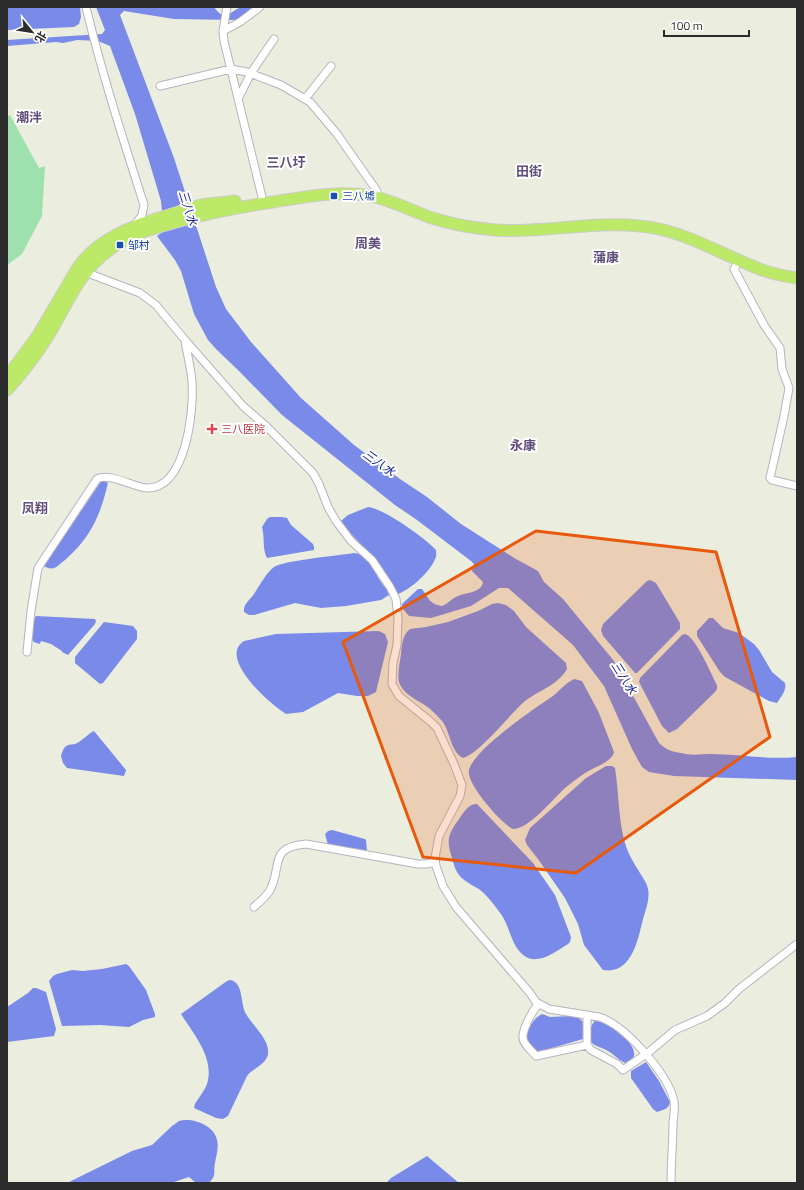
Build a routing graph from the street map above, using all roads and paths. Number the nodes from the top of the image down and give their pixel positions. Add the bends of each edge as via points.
1 (86, 7) edge
2 (260, 7) edge
3 (227, 8) edge
4 (223, 30) junction
5 (274, 39) dead end
6 (331, 66) dead end
7 (231, 69) junction
8 (251, 73) junction
9 (160, 86) dead end
10 (238, 99) junction
11 (305, 99) junction
12 (377, 191) junction
13 (262, 197) junction
14 (203, 210) junction
15 (135, 225) junction
16 (148, 225) junction
17 (738, 260) junction
18 (85, 272) junction
19 (797, 272) edge
20 (797, 278) edge
21 (185, 340) junction
22 (7, 377) edge
23 (7, 390) edge
24 (797, 486) edge
25 (27, 652) dead end
26 (435, 862) junction
27 (254, 907) dead end
28 (797, 944) edge
29 (539, 1004) junction
30 (587, 1015) junction
31 (587, 1044) junction
32 (646, 1054) junction
33 (671, 1183) edge

1 - 15 street via 97,53 144,205 142,215
2 - 4 street via 240,22
3 - 4 street
4 - 7 street
5 - 8 street
6 - 11 street
7 - 8 street
7 - 9 street
7 - 10 street
8 - 10 street
8 - 11 street via 281,85
10 - 13 street
11 - 12 street via 337,134
12 - 13 main road via 330,188
12 - 19 main road via 445,216 474,222 519,224 615,219 659,223 695,234 765,264
13 - 14 main road
14 - 16 main road
14 - 17 main road via 304,197 363,195 394,202 443,222 473,228 520,230 615,225 658,229 693,240
15 - 16 main road
15 - 22 main road via 104,242 82,261 38,336
16 - 18 main road via 117,244
17 - 20 main road via 763,270
17 - 24 street via 734,269 764,325 780,348 782,369 789,388 770,478
18 - 21 street via 146,296
18 - 23 main road via 46,340
21 - 25 street via 192,381 192,403 186,438 177,467 165,482 152,488 140,487 106,476 97,479 38,568
21 - 26 street via 243,406 313,473 336,521 351,541 372,560 393,592 398,609 398,625 392,684 399,696 437,728 462,785 459,800 439,836
26 - 27 street via 418,864 306,844 294,846 281,853 277,860 272,887
26 - 29 street via 443,886 456,907
28 - 32 street via 725,1003 707,1016 675,1030
29 - 30 street via 549,1010
29 - 31 street via 531,1013 523,1036 525,1043 536,1056
30 - 31 street
30 - 32 street via 602,1018 620,1027
31 - 32 street via 591,1050 623,1070
32 - 33 street via 666,1082 674,1102

